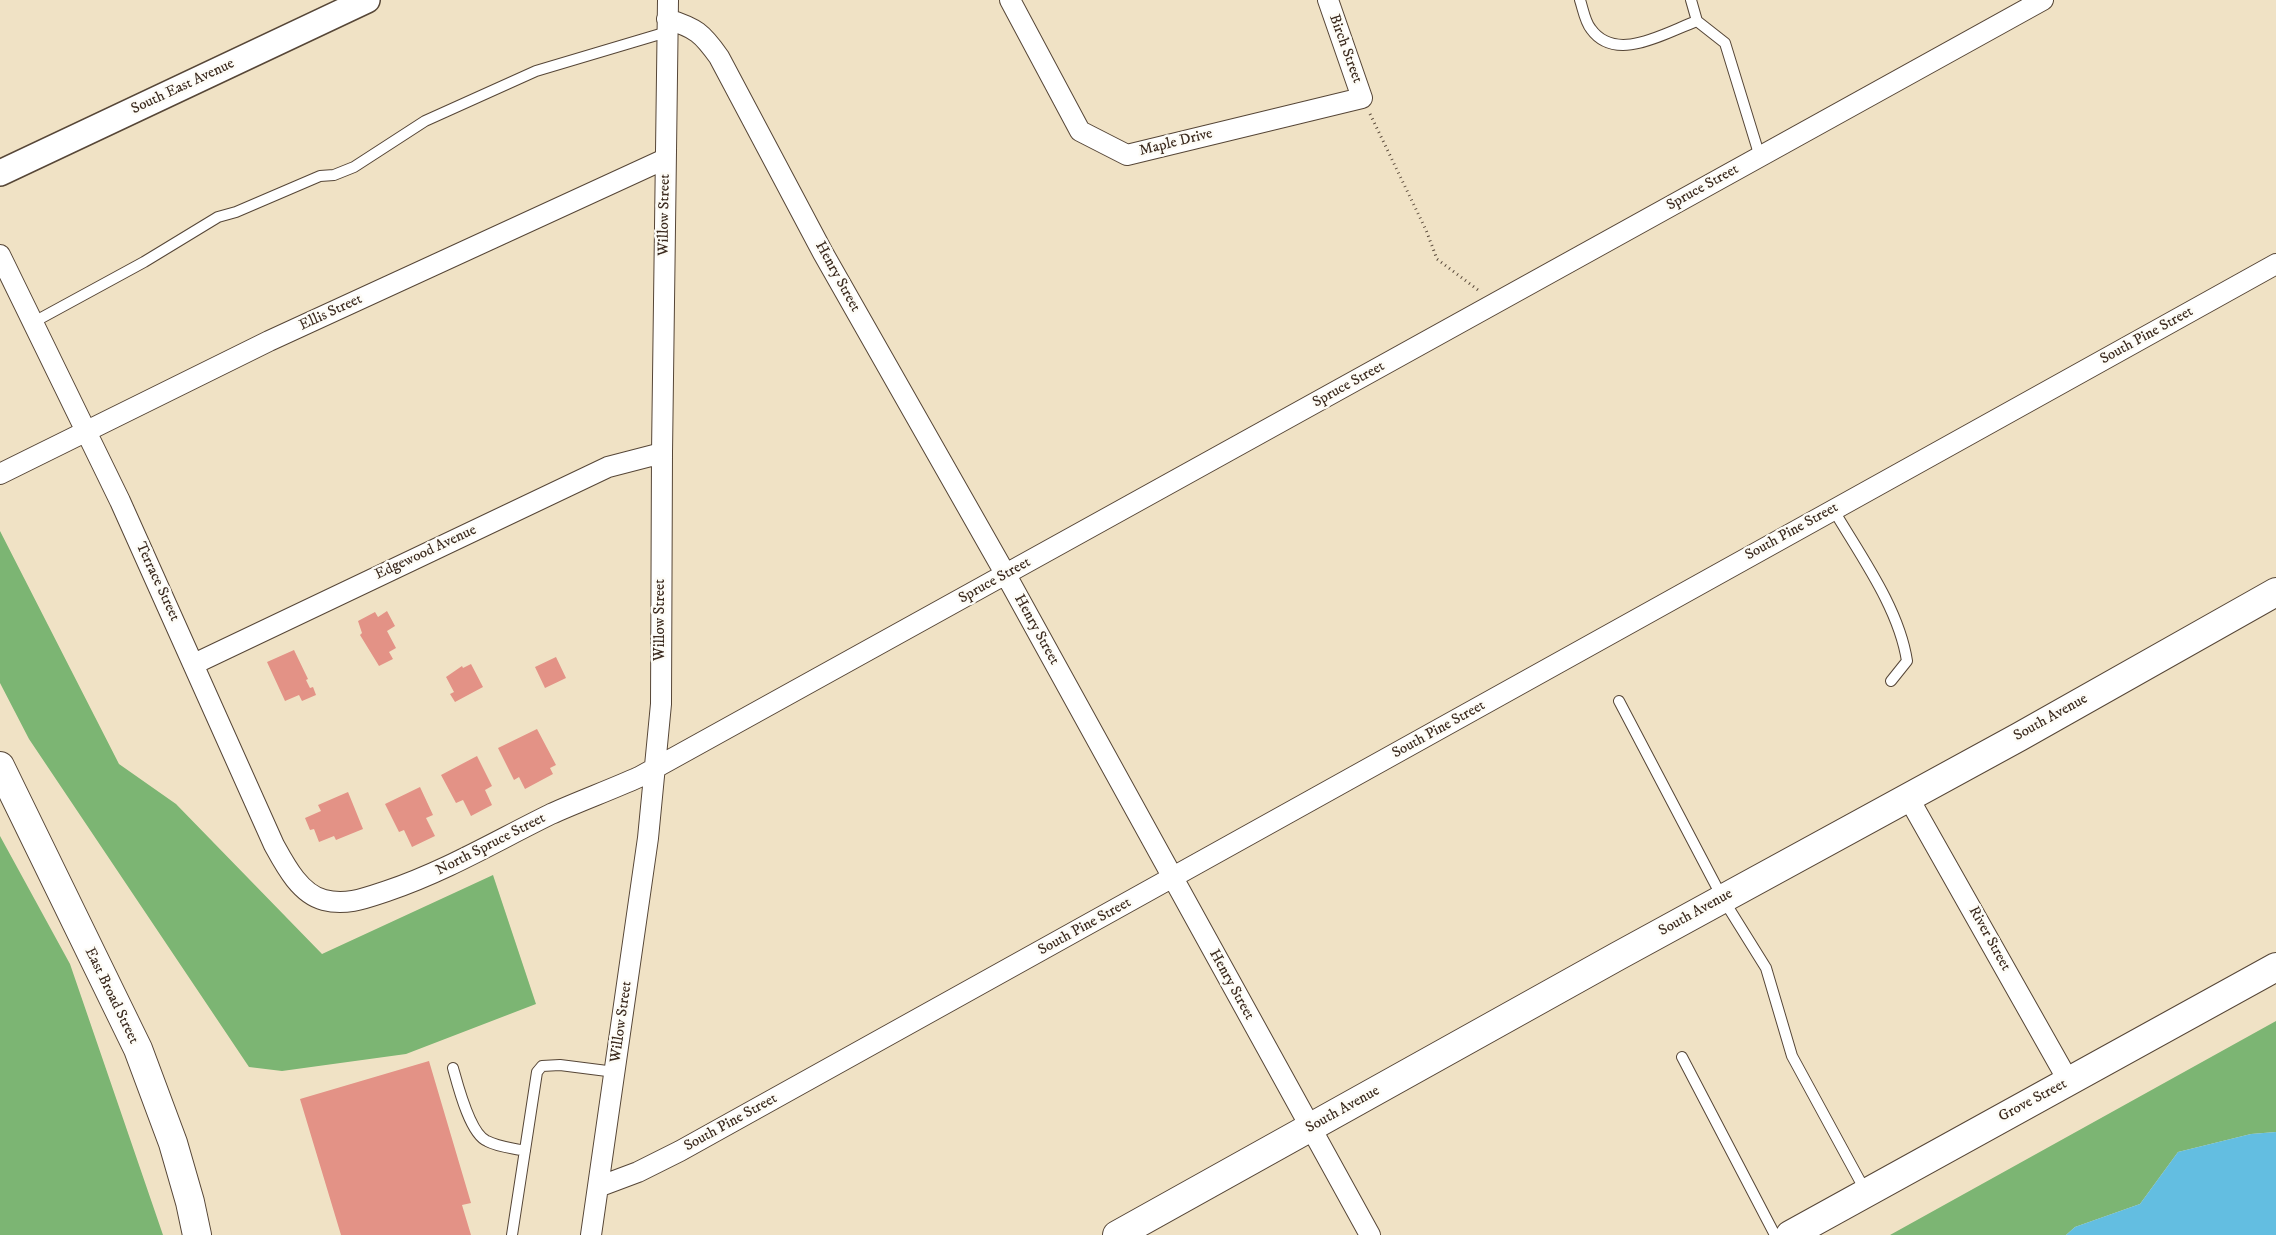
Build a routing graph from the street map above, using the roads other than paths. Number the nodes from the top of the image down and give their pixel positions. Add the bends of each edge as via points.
1 (367, 0) edge
2 (1010, 0) edge
3 (1328, 0) edge
4 (1580, 0) edge
5 (1691, 0) edge
6 (2043, 0) edge
7 (668, 17) edge
8 (1697, 21) junction
9 (1362, 98) joint
10 (1760, 157) junction
11 (665, 159) junction
12 (0, 173) edge
13 (0, 255) edge
14 (2276, 264) edge
15 (32, 322) junction
16 (86, 432) junction
17 (662, 453) junction
18 (0, 474) edge
19 (1833, 509) junction
20 (1006, 575) junction
21 (2276, 592) edge
22 (194, 664) junction
23 (1891, 682) dead end
24 (1619, 700) dead end
25 (0, 766) edge
26 (655, 769) junction
27 (1908, 797) junction
28 (1173, 878) junction
29 (1722, 899) junction
30 (322, 900) joint
31 (2276, 967) edge
32 (1682, 1056) dead end
33 (453, 1068) dead end
34 (615, 1072) junction
35 (2069, 1082) junction
36 (1312, 1128) junction
37 (525, 1152) junction
38 (598, 1187) junction
39 (1866, 1193) junction
40 (197, 1235) edge
41 (512, 1235) edge
42 (591, 1235) edge
43 (1117, 1235) edge
44 (1370, 1235) edge
45 (1775, 1235) edge
46 (1790, 1235) edge

1 - 12 street, South East Avenue
2 - 9 street, Maple Drive via 1080,131 1127,155
3 - 9 street, Birch Street
4 - 8 lane via 1590,29 1606,43 1630,47
5 - 8 lane
6 - 10 street, Spruce Street
7 - 11 street, Willow Street
7 - 15 lane via 425,121 354,167 334,175 320,176 218,217 144,262
7 - 20 street, Henry Street via 704,35 719,57 823,253
8 - 10 lane via 1725,43
10 - 20 street, Spruce Street
11 - 16 street, Ellis Street via 269,341
11 - 17 street, Willow Street
13 - 15 street, Terrace Street
14 - 19 street, South Pine Street
15 - 16 street, Terrace Street
16 - 18 street, Ellis Street
16 - 22 street, Terrace Street
17 - 22 street, Edgewood Avenue via 608,467
17 - 26 street, Willow Street via 661,704
19 - 23 lane via 1888,604 1905,648 1907,661
19 - 28 street, South Pine Street
20 - 26 street, Spruce Street
20 - 28 street, Henry Street
21 - 27 main road, South Avenue
22 - 30 street, Terrace Street via 274,846 296,880
24 - 29 lane
25 - 40 main road, East Broad Street via 138,1049 173,1143
26 - 30 street, North Spruce Street via 552,814 416,881 357,901 338,903
26 - 34 street, Willow Street
27 - 29 main road, South Avenue
27 - 35 street, River Street
28 - 36 street, Henry Street
28 - 38 street, South Pine Street via 680,1151
29 - 36 main road, South Avenue
29 - 39 lane via 1766,968 1792,1056
31 - 35 main road, Grove Street
32 - 45 lane
33 - 37 lane via 475,1128 485,1141
34 - 37 lane via 542,1066 537,1072
34 - 38 street, Willow Street
35 - 39 main road, Grove Street
36 - 43 main road, South Avenue via 1143,1225
36 - 44 street, Henry Street
37 - 41 lane
38 - 42 street, Willow Street
39 - 46 main road, Grove Street

